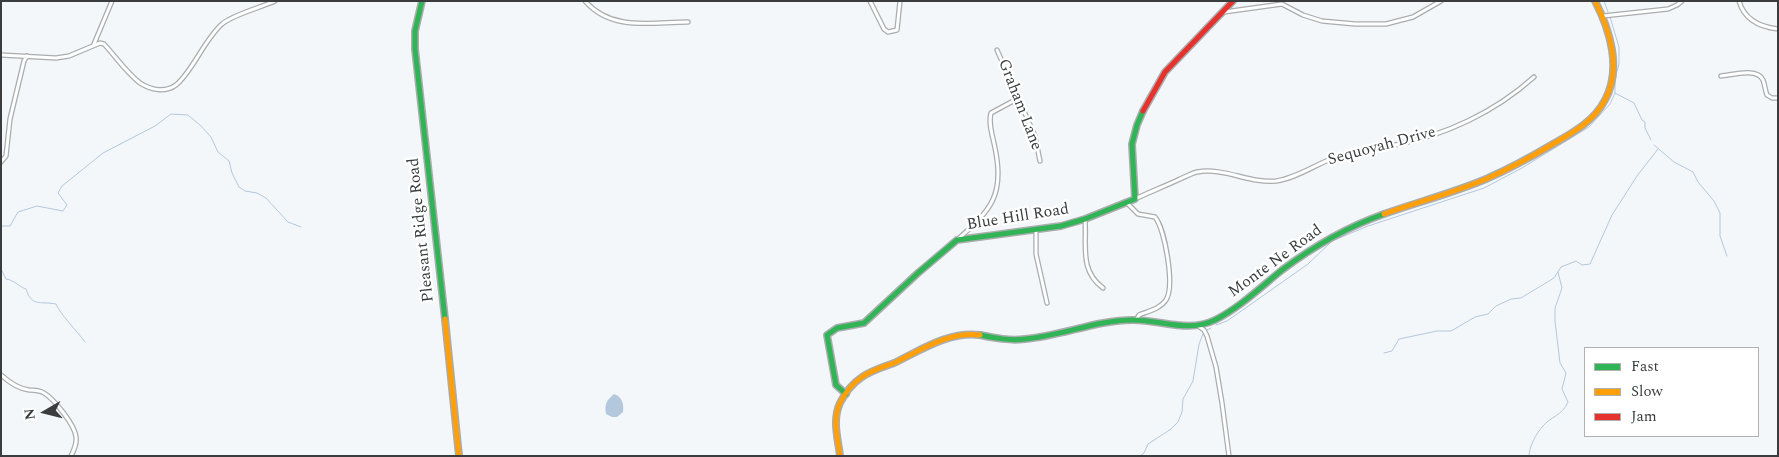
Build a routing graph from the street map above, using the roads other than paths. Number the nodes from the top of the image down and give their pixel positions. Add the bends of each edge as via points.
1 (112, 1) edge
2 (275, 1) edge
3 (422, 1) edge
4 (585, 1) edge
5 (870, 1) edge
6 (900, 1) edge
7 (1233, 1) edge
8 (1441, 1) edge
9 (1595, 1) edge
10 (1682, 1) edge
11 (1739, 1) edge
12 (1223, 12) junction
13 (1603, 16) junction
14 (688, 22) dead end
15 (1778, 29) edge
16 (94, 44) junction
17 (997, 50) dead end
18 (1, 55) edge
19 (27, 56) junction
20 (1721, 76) dead end
21 (1534, 78) dead end
22 (1778, 98) edge
23 (1017, 99) junction
24 (1040, 161) dead end
25 (1, 162) edge
26 (1135, 199) junction
27 (1127, 203) junction
28 (1085, 219) junction
29 (1036, 229) junction
30 (957, 240) junction
31 (1103, 288) dead end
32 (1047, 303) dead end
33 (1136, 320) junction
34 (1198, 326) junction
35 (1, 375) edge
36 (846, 394) junction
37 (72, 456) edge
38 (458, 456) edge
39 (840, 456) edge
40 (1229, 456) edge

1 - 16 street
2 - 16 street via 222,24 183,77 167,90 144,85 104,44
3 - 38 street, Pleasant Ridge Road via 415,49
4 - 14 street via 600,15 623,23
5 - 6 street via 888,32 897,30
7 - 12 street
8 - 12 street via 1413,17 1386,24 1322,21 1282,4
9 - 13 street, Monte Ne Road
10 - 13 street via 1668,9
11 - 15 street via 1751,20
12 - 26 street via 1166,72 1145,107 1132,144
13 - 34 street, Monte Ne Road via 1610,33 1612,69 1609,89 1591,119 1534,156 1495,175 1336,234 1232,309
16 - 19 street via 69,56
17 - 23 street, Graham Lane
18 - 19 street
19 - 25 street via 10,118 6,156
20 - 22 street via 1756,74 1763,80 1767,95
21 - 26 street, Sequoyah Drive via 1462,124 1396,145 1347,154 1286,179 1264,181 1220,172 1197,172
23 - 24 street, Graham Lane via 1035,136
23 - 30 street via 991,113 998,164 995,196 991,206
26 - 27 street, Blue Hill Road
27 - 28 street, Blue Hill Road
27 - 33 street via 1138,214 1155,217 1160,224 1170,282 1165,302 1139,315
28 - 29 street, Blue Hill Road
28 - 31 street via 1086,266 1090,276
29 - 30 street, Blue Hill Road
29 - 32 street via 1036,254
30 - 36 street, Blue Hill Road via 864,322 834,328 827,335 833,376
33 - 34 street, Monte Ne Road
33 - 36 street, Monte Ne Road via 1106,322 1023,339 969,334 957,336 866,375
34 - 40 street via 1207,336 1216,367
35 - 37 street via 18,386 44,393 52,400 73,428 76,445
36 - 39 street via 837,416

